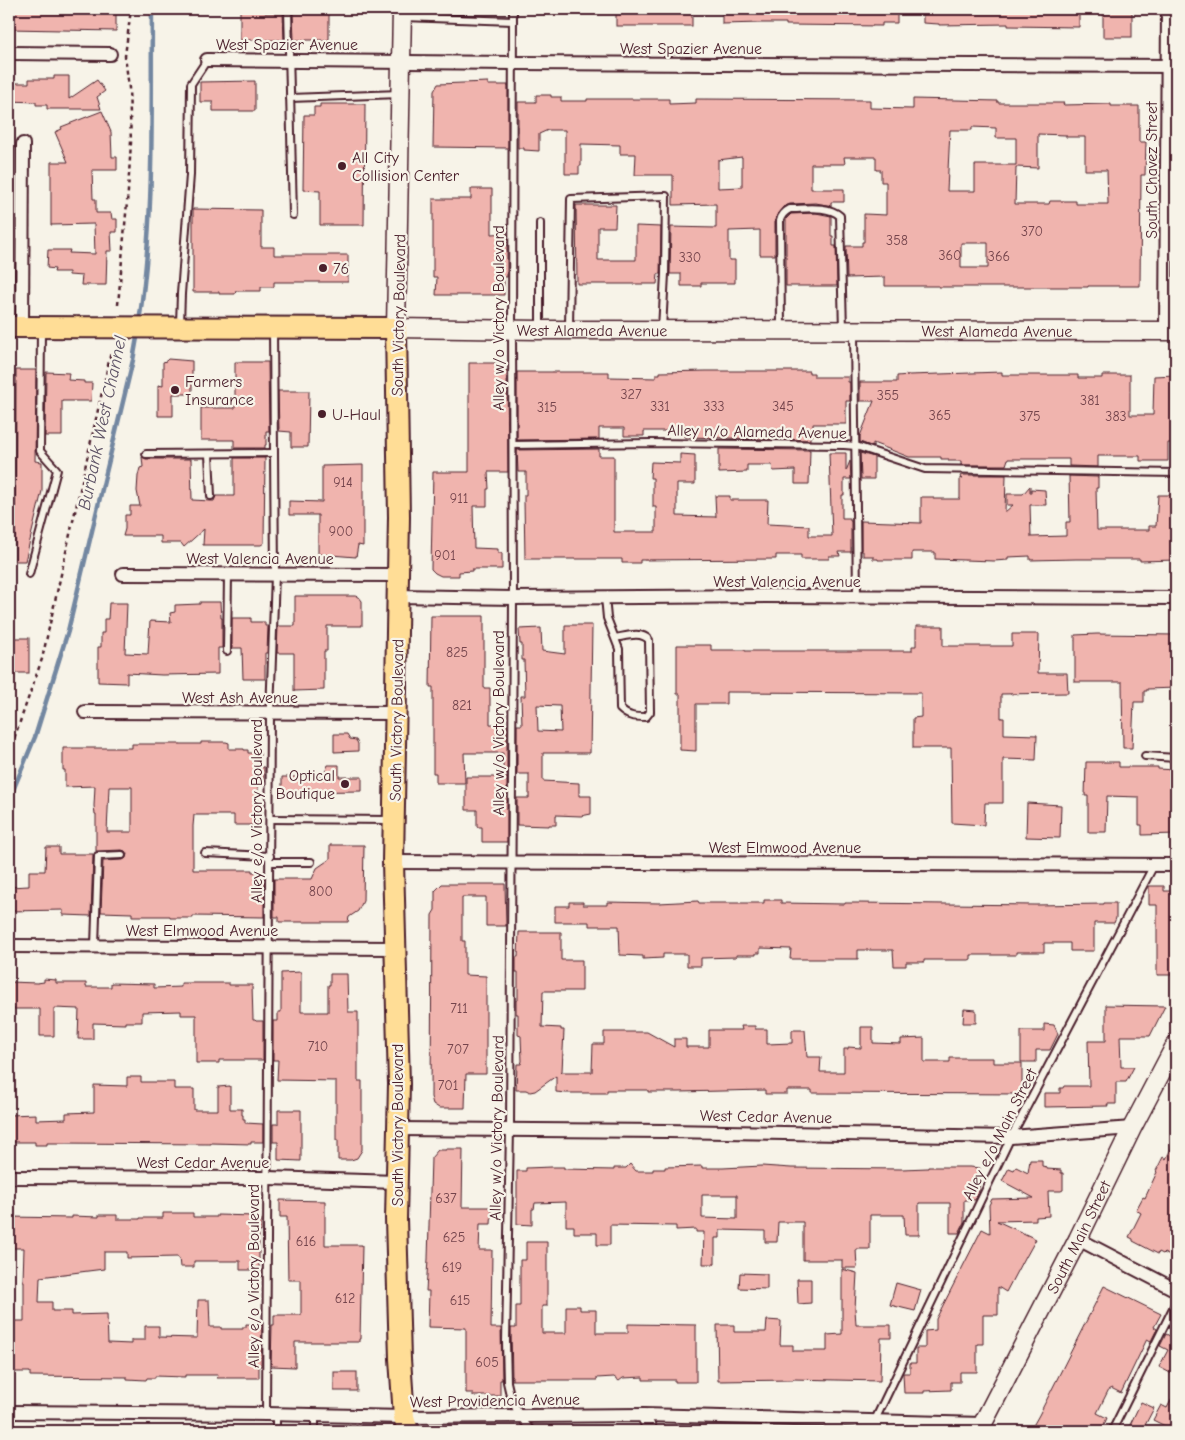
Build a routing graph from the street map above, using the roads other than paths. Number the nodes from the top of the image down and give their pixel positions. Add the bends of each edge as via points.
1 (288, 9) edge
2 (513, 9) edge
3 (1168, 9) edge
4 (402, 13) edge
5 (513, 21) junction
6 (9, 53) edge
7 (110, 54) dead end
8 (207, 60) joint
9 (288, 61) junction
10 (402, 62) junction
11 (512, 63) junction
12 (1172, 66) edge
13 (402, 94) junction
14 (290, 98) junction
15 (23, 144) dead end
16 (294, 215) dead end
17 (540, 223) dead end
18 (24, 327) edge
19 (176, 328) junction
20 (272, 328) junction
21 (396, 328) junction
22 (512, 329) junction
23 (540, 330) junction
24 (569, 330) junction
25 (662, 330) junction
26 (781, 330) junction
27 (849, 330) junction
28 (1171, 331) edge
29 (513, 445) junction
30 (856, 446) junction
31 (274, 453) junction
32 (146, 454) dead end
33 (210, 454) junction
34 (1176, 473) edge
35 (211, 496) dead end
36 (29, 574) dead end
37 (122, 574) dead end
38 (228, 574) junction
39 (275, 575) junction
40 (397, 575) junction
41 (397, 596) junction
42 (605, 597) junction
43 (857, 597) junction
44 (513, 598) junction
45 (1176, 598) edge
46 (615, 638) junction
47 (227, 651) dead end
48 (85, 712) dead end
49 (270, 713) junction
50 (396, 713) junction
51 (1145, 756) dead end
52 (1176, 758) edge
53 (270, 819) junction
54 (394, 820) junction
55 (205, 853) dead end
56 (122, 855) dead end
57 (270, 859) junction
58 (311, 862) dead end
59 (393, 862) junction
60 (511, 862) junction
61 (1154, 865) junction
62 (1176, 866) edge
63 (9, 946) edge
64 (95, 946) junction
65 (270, 947) junction
66 (396, 948) junction
67 (1176, 1044) edge
68 (1132, 1128) junction
69 (398, 1129) junction
70 (510, 1129) junction
71 (1011, 1137) junction
72 (9, 1177) edge
73 (268, 1178) junction
74 (397, 1182) junction
75 (1078, 1239) junction
76 (1176, 1290) edge
77 (1176, 1302) edge
78 (9, 1412) edge
79 (271, 1414) junction
80 (315, 1415) junction
81 (643, 1415) junction
82 (520, 1416) junction
83 (875, 1420) junction
84 (405, 1427) edge
85 (980, 1427) edge
86 (276, 1431) edge
87 (315, 1431) edge
88 (531, 1431) edge
89 (651, 1431) edge
90 (1112, 1431) edge

1 - 9 lane
2 - 5 lane, Alley w/o Victory Boulevard
3 - 12 street, South Chavez Street
4 - 5 lane
4 - 10 main road, South Victory Boulevard
5 - 11 lane, Alley w/o Victory Boulevard
6 - 7 street
8 - 9 street, West Spazier Avenue
8 - 19 lane via 192,84 190,175
9 - 10 street, West Spazier Avenue
9 - 14 lane
10 - 11 street, West Spazier Avenue
10 - 13 main road, South Victory Boulevard
11 - 12 street, West Spazier Avenue
11 - 22 lane, Alley w/o Victory Boulevard
12 - 28 street, South Chavez Street
13 - 14 lane
13 - 21 main road, South Victory Boulevard
14 - 16 lane
15 - 18 street
17 - 23 lane
18 - 19 main road, West Alameda Avenue
18 - 36 lane via 40,451 57,470
19 - 20 main road, West Alameda Avenue
20 - 21 main road, West Alameda Avenue
20 - 31 lane, Alley e/o Victory Boulevard
21 - 22 main road, West Alameda Avenue
21 - 40 main road, South Victory Boulevard
22 - 23 main road, West Alameda Avenue
22 - 29 lane, Alley w/o Victory Boulevard
23 - 24 main road, West Alameda Avenue
24 - 25 main road, West Alameda Avenue
24 - 25 lane via 571,199 666,196
25 - 26 main road, West Alameda Avenue
26 - 27 main road, West Alameda Avenue
26 - 27 lane via 780,221 784,212 790,209 828,210 840,216
27 - 28 main road, West Alameda Avenue
27 - 30 lane
29 - 30 lane, Alley n/o Alameda Avenue
29 - 44 lane, Alley w/o Victory Boulevard
30 - 34 lane, Alley n/o Alameda Avenue via 925,469
30 - 43 lane
31 - 33 lane
31 - 39 lane, Alley e/o Victory Boulevard
32 - 33 lane
33 - 35 lane
37 - 38 street, West Valencia Avenue
38 - 39 street, West Valencia Avenue
38 - 47 lane
39 - 40 street, West Valencia Avenue
39 - 49 lane, Alley e/o Victory Boulevard
40 - 41 main road, South Victory Boulevard
41 - 44 street, West Valencia Avenue
41 - 50 main road, South Victory Boulevard
42 - 43 street, West Valencia Avenue
42 - 44 street, West Valencia Avenue
42 - 46 lane via 607,618
43 - 45 street, West Valencia Avenue
44 - 60 lane, Alley w/o Victory Boulevard
46 - 46 lane via 619,649 620,709 632,717 646,716 650,712 649,640 639,634
48 - 49 street, West Ash Avenue
49 - 50 street, West Ash Avenue
49 - 53 lane, Alley e/o Victory Boulevard
50 - 54 main road, South Victory Boulevard
51 - 52 lane
53 - 54 lane
53 - 57 lane, Alley e/o Victory Boulevard
54 - 59 main road, South Victory Boulevard
55 - 57 lane
56 - 64 lane via 98,856
57 - 58 lane
57 - 65 lane, Alley e/o Victory Boulevard
59 - 60 street, West Elmwood Avenue
59 - 66 main road, South Victory Boulevard
60 - 61 street, West Elmwood Avenue
60 - 70 lane, Alley w/o Victory Boulevard
61 - 62 street, West Elmwood Avenue
61 - 71 lane, Alley e/o Main Street
63 - 64 street, West Elmwood Avenue
64 - 65 street, West Elmwood Avenue
65 - 66 street, West Elmwood Avenue
65 - 73 lane, Alley e/o Victory Boulevard
66 - 69 main road, South Victory Boulevard
67 - 68 main road, South Main Street
68 - 71 street, West Cedar Avenue
68 - 75 main road, South Main Street
69 - 70 street, West Cedar Avenue
69 - 74 main road, South Victory Boulevard
70 - 71 street, West Cedar Avenue
70 - 82 lane, Alley w/o Victory Boulevard via 507,1382
71 - 83 lane, Alley e/o Main Street
72 - 73 street, West Cedar Avenue
73 - 74 street, West Cedar Avenue
73 - 79 lane, Alley e/o Victory Boulevard
74 - 84 main road, South Victory Boulevard via 400,1359
75 - 76 street
75 - 85 main road, South Main Street
77 - 90 lane
78 - 79 street, West Providencia Avenue
79 - 80 street, West Providencia Avenue
79 - 86 lane, Alley e/o Victory Boulevard
80 - 84 street, West Providencia Avenue
80 - 87 lane
81 - 82 street, West Providencia Avenue
81 - 83 street, West Providencia Avenue
81 - 89 street
82 - 84 street, West Providencia Avenue
82 - 88 lane, Alley w/o Victory Boulevard
83 - 85 street, West Providencia Avenue

